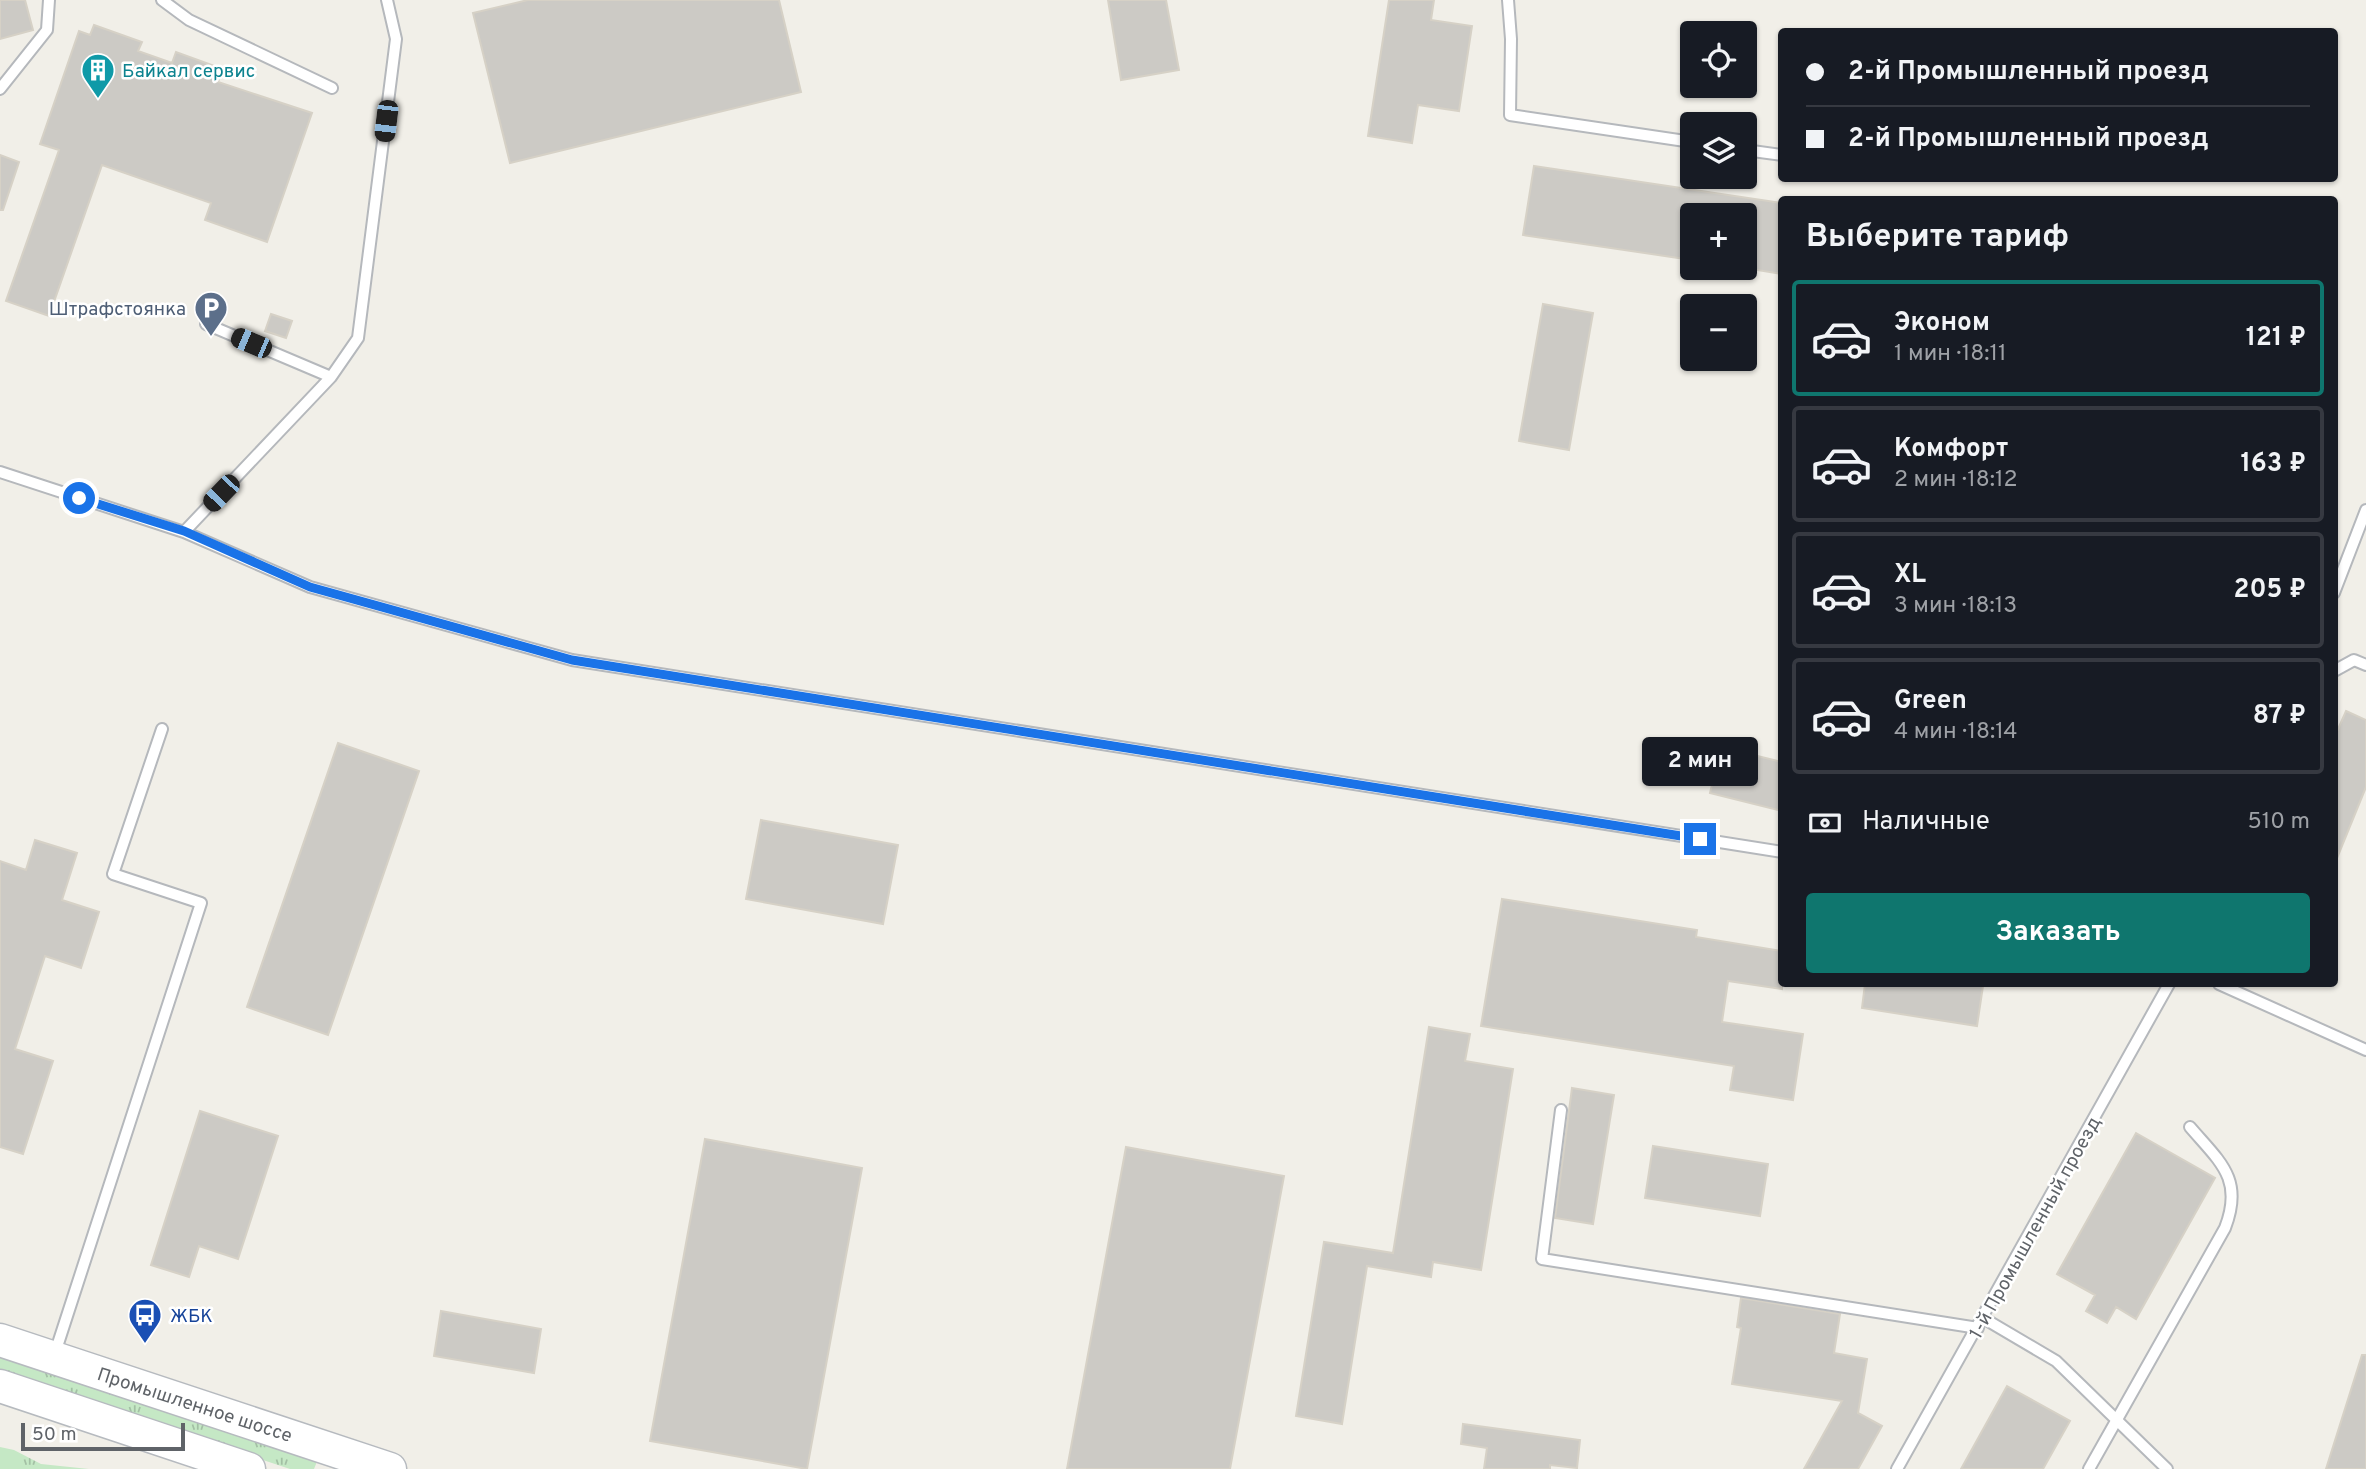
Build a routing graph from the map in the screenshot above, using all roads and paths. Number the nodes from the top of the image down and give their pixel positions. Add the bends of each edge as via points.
1 (49, 0) edge
2 (162, 0) edge
3 (387, 0) edge
4 (1508, 0) edge
5 (332, 88) dead end
6 (0, 89) edge
7 (1680, 140) edge
8 (1757, 152) edge
9 (1778, 154) edge
10 (206, 324) dead end
11 (331, 377) junction
12 (0, 472) edge
13 (2366, 510) edge
14 (184, 531) junction
15 (2338, 583) edge
16 (2366, 665) edge
17 (2338, 669) edge
18 (162, 729) dead end
19 (1778, 851) edge
20 (2167, 987) edge
21 (2226, 987) edge
22 (2366, 1050) edge
23 (1561, 1110) dead end
24 (2190, 1127) dead end
25 (1981, 1323) junction
26 (0, 1340) edge
27 (54, 1357) junction
28 (0, 1386) edge
29 (2116, 1420) junction
30 (375, 1467) edge
31 (249, 1469) edge
32 (1898, 1469) edge
33 (2089, 1469) edge
34 (2167, 1469) edge

1 - 6 lane via 47,30
2 - 5 lane via 190,20
3 - 11 lane via 396,39 358,338
4 - 7 lane via 1510,116
8 - 9 lane
10 - 11 lane
11 - 14 lane
12 - 14 lane
13 - 15 lane
14 - 19 lane via 310,587 572,660
16 - 17 lane via 2354,660
18 - 27 lane via 113,874 201,903
20 - 25 lane, 1-й Промышленный проезд
21 - 22 lane
23 - 25 lane via 1542,1259
24 - 29 lane via 2227,1172 2232,1210
25 - 29 lane via 2056,1362
25 - 32 lane, 1-й Промышленный проезд
26 - 27 main road, Промышленное шоссе
27 - 30 main road, Промышленное шоссе
28 - 31 main road
29 - 33 lane
29 - 34 lane

